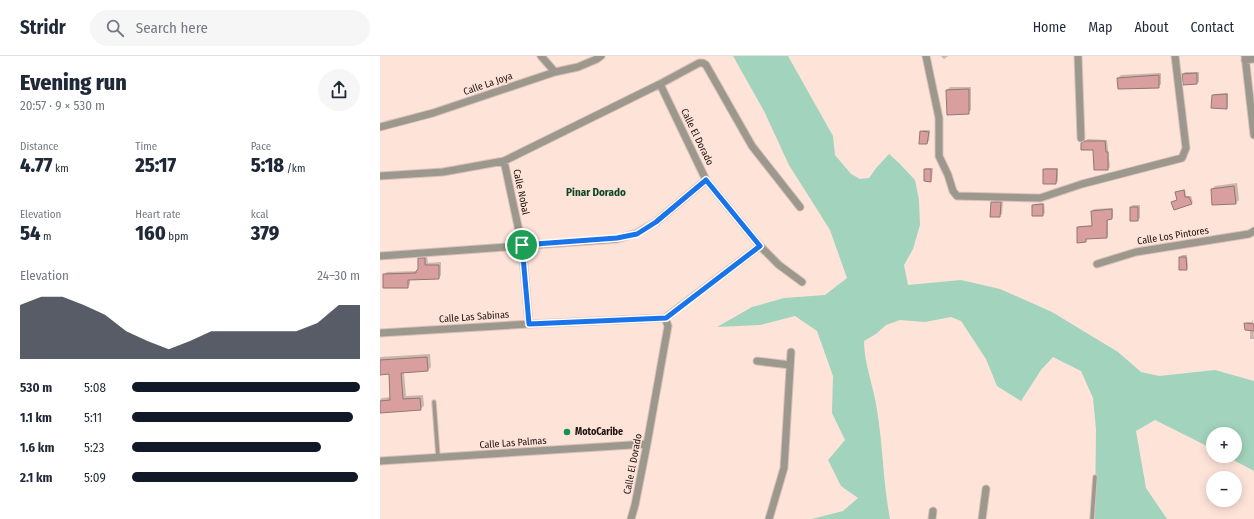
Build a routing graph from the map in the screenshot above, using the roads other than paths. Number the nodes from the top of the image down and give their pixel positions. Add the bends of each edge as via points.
1 (541, 56) edge
2 (601, 56) edge
3 (926, 56) edge
4 (1078, 56) edge
5 (1175, 56) edge
6 (1245, 58) edge
7 (1254, 59) edge
8 (555, 72) junction
9 (660, 84) junction
10 (380, 126) edge
11 (1254, 135) edge
12 (1082, 138) dead end
13 (504, 160) junction
14 (380, 176) edge
15 (706, 180) junction
16 (800, 207) dead end
17 (1254, 232) edge
18 (522, 245) junction
19 (760, 246) junction
20 (380, 256) edge
21 (1097, 264) dead end
22 (802, 282) dead end
23 (666, 318) junction
24 (529, 324) junction
25 (380, 333) edge
26 (791, 352) dead end
27 (757, 361) dead end
28 (790, 365) junction
29 (434, 402) dead end
30 (647, 444) junction
31 (438, 458) junction
32 (380, 461) edge
33 (1094, 477) dead end
34 (986, 489) dead end
35 (933, 511) dead end
36 (631, 519) edge
37 (769, 519) edge
38 (932, 519) edge
39 (982, 519) edge
40 (1092, 519) edge

1 - 8 street
2 - 8 street, Calle La Joya via 578,67
3 - 5 street via 939,118 939,156 957,196 1040,198 1082,184 1182,158 1186,148
4 - 12 street
6 - 7 street
6 - 11 street
8 - 10 street, Calle La Joya via 433,114
9 - 13 street
9 - 15 street, Calle El Dorado
9 - 16 street via 699,63 706,65 752,146
13 - 14 street via 443,172
13 - 18 street, Calle Nobal
15 - 18 street via 656,222 637,234 617,238
15 - 19 street, Calle El Dorado
17 - 21 street, Calle Los Pintores via 1136,252
18 - 20 street
18 - 24 street, Calle Nobal
19 - 22 street, Calle El Dorado via 779,265
19 - 23 street
23 - 24 street, Calle Las Sabinas
23 - 30 street, Calle El Dorado via 668,326
24 - 25 street, Calle Las Sabinas
26 - 28 street
27 - 28 street
28 - 37 street via 784,468
29 - 31 lane
30 - 31 street, Calle Las Palmas
30 - 36 street, Calle El Dorado
31 - 32 street, Calle Las Palmas
33 - 40 lane
34 - 39 street
35 - 38 street

